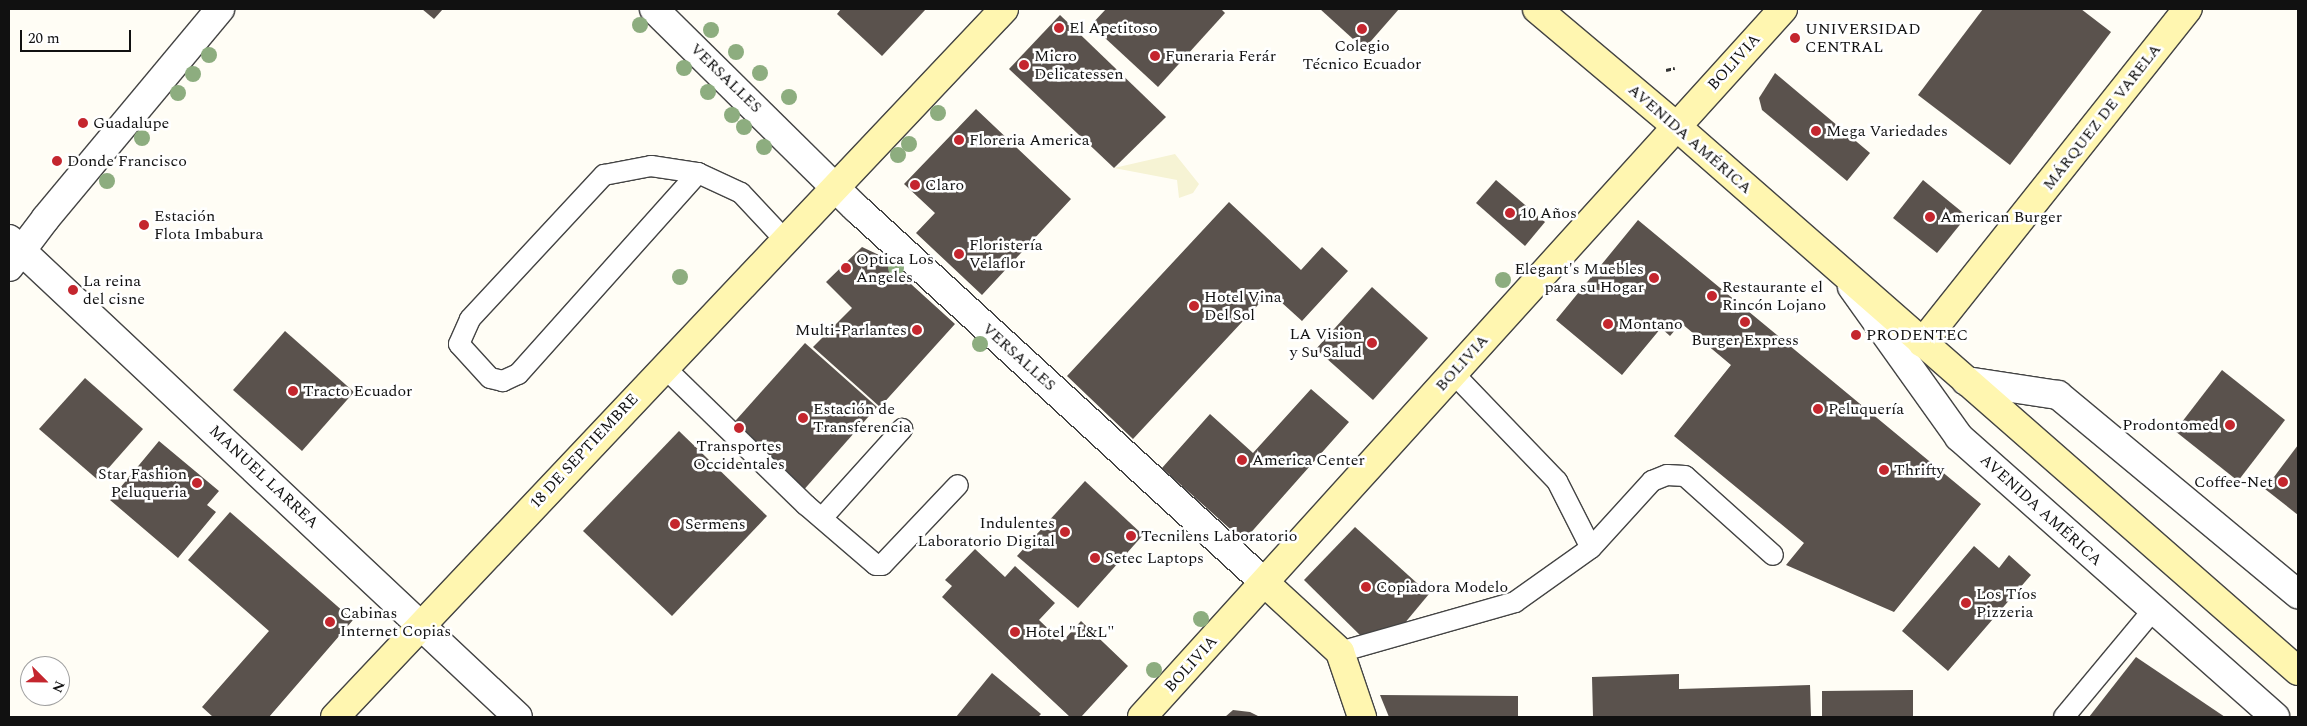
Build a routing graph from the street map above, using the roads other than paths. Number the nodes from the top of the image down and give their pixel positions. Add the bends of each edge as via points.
1 (220, 9) edge
2 (654, 9) edge
3 (1004, 9) edge
4 (1538, 9) edge
5 (1783, 9) edge
6 (2188, 9) edge
7 (1676, 126) junction
8 (698, 173) junction
9 (835, 186) junction
10 (784, 239) junction
11 (13, 252) edge
12 (1841, 272) junction
13 (1922, 343) junction
14 (664, 367) junction
15 (1453, 373) junction
16 (1966, 381) junction
17 (902, 429) dead end
18 (958, 485) dead end
19 (822, 518) junction
20 (1590, 548) junction
21 (1773, 555) dead end
22 (1266, 582) junction
23 (2298, 594) edge
24 (2153, 610) junction
25 (422, 624) junction
26 (1340, 652) junction
27 (2298, 671) edge
28 (335, 717) edge
29 (518, 717) edge
30 (1142, 717) edge
31 (1362, 717) edge
32 (2064, 717) edge
33 (2275, 717) edge

1 - 11 street
2 - 9 street, VERSALLES
3 - 9 street, 18 DE SEPTIEMBRE
4 - 7 street, AVENIDA AMÉRICA
5 - 7 street, BOLIVIA
6 - 13 street, MÁRQUEZ DE VARELA
7 - 12 street, AVENIDA AMÉRICA
7 - 15 street, BOLIVIA
8 - 8 lane via 651,166 604,175 470,319 459,344 490,378 503,381 518,374
8 - 10 lane via 741,193
9 - 10 street, 18 DE SEPTIEMBRE
9 - 22 street, VERSALLES
10 - 14 street, 18 DE SEPTIEMBRE
11 - 25 street, MANUEL LARREA
12 - 13 street, AVENIDA AMÉRICA
12 - 24 street, AVENIDA AMÉRICA via 1959,437
13 - 16 street, AVENIDA AMÉRICA
14 - 19 lane
14 - 25 street, 18 DE SEPTIEMBRE
15 - 20 lane via 1557,480
15 - 22 street, BOLIVIA
16 - 23 street via 2058,395
16 - 27 street, AVENIDA AMÉRICA
17 - 19 lane
18 - 19 lane via 882,564 872,564
20 - 21 lane via 1652,481 1667,475 1685,476
20 - 26 lane via 1515,602
22 - 26 street, VERSALLES
22 - 30 street, BOLIVIA
24 - 32 lane
24 - 33 street, AVENIDA AMÉRICA
25 - 28 street, 18 DE SEPTIEMBRE
25 - 29 street, MANUEL LARREA
26 - 31 street, VERSALLES

